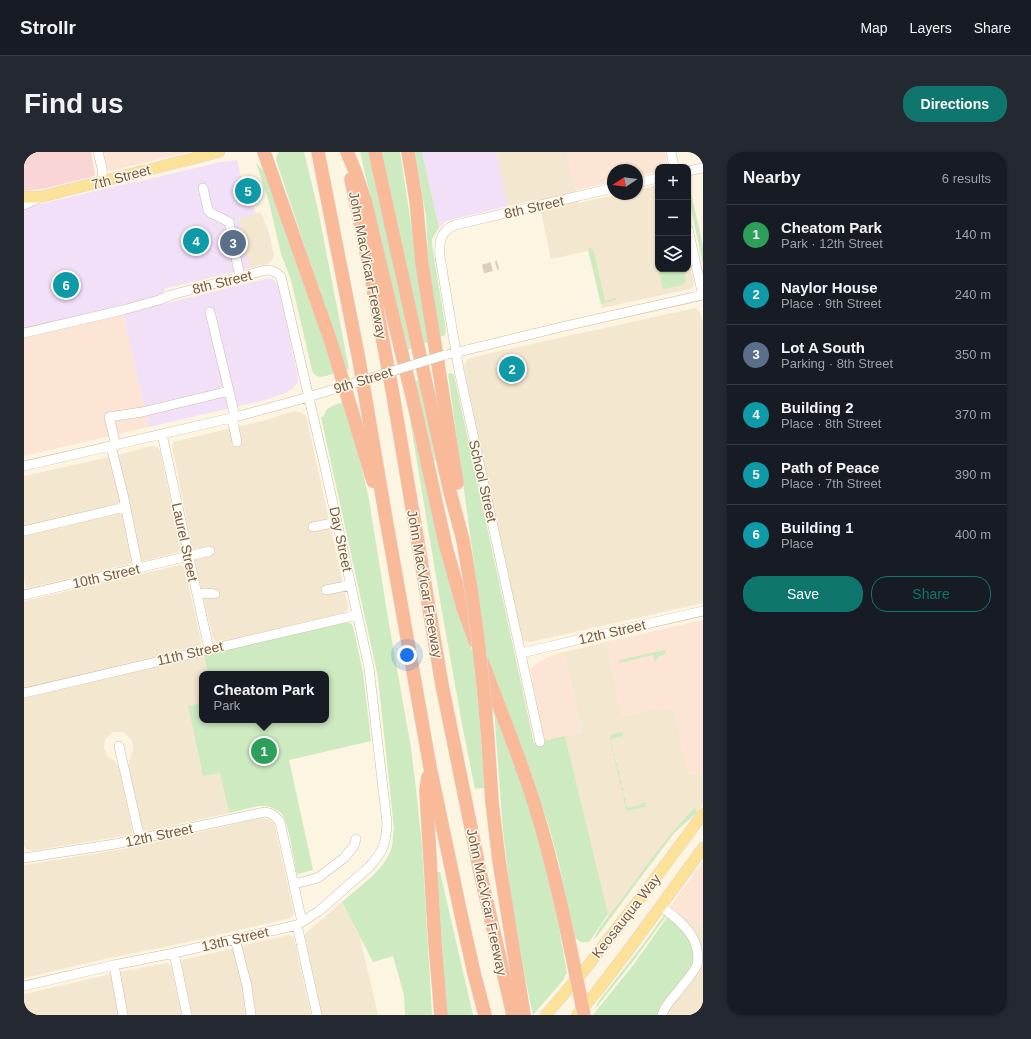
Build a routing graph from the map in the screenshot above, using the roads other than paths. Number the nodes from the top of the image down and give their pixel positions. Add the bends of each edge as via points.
1 (98, 152) edge
2 (219, 152) edge
3 (264, 152) edge
4 (314, 152) edge
5 (318, 152) edge
6 (346, 152) edge
7 (375, 152) edge
8 (408, 152) edge
9 (671, 152) edge
10 (673, 164) edge
11 (703, 168) edge
12 (691, 170) edge
13 (655, 179) edge
14 (103, 182) junction
15 (643, 182) edge
16 (203, 188) dead end
17 (607, 189) edge
18 (24, 197) edge
19 (40, 197) junction
20 (24, 205) edge
21 (330, 210) junction
22 (455, 225) joint
23 (690, 236) edge
24 (274, 271) joint
25 (240, 277) junction
26 (703, 295) edge
27 (210, 312) dead end
28 (24, 333) edge
29 (455, 352) junction
30 (228, 391) junction
31 (309, 397) junction
32 (233, 417) junction
33 (162, 434) junction
34 (237, 442) dead end
35 (113, 445) junction
36 (24, 466) edge
37 (125, 507) junction
38 (386, 519) junction
39 (337, 522) junction
40 (313, 527) dead end
41 (24, 531) edge
42 (462, 538) junction
43 (210, 551) dead end
44 (188, 557) junction
45 (138, 568) junction
46 (351, 586) junction
47 (326, 590) dead end
48 (25, 592) edge
49 (216, 594) dead end
50 (197, 595) junction
51 (703, 611) edge
52 (357, 615) junction
53 (209, 649) junction
54 (521, 653) junction
55 (24, 693) edge
56 (540, 742) dead end
57 (119, 746) dead end
58 (430, 767) junction
59 (387, 812) joint
60 (703, 814) edge
61 (140, 839) junction
62 (356, 839) dead end
63 (703, 848) edge
64 (24, 858) edge
65 (294, 884) junction
66 (661, 906) junction
67 (299, 924) junction
68 (235, 939) junction
69 (174, 953) junction
70 (114, 965) junction
71 (576, 979) junction
72 (24, 986) edge
73 (581, 1013) edge
74 (122, 1015) edge
75 (187, 1015) edge
76 (251, 1015) edge
77 (317, 1015) edge
78 (441, 1015) edge
79 (485, 1015) edge
80 (513, 1015) edge
81 (524, 1015) edge
82 (546, 1015) edge
83 (662, 1015) edge

1 - 14 street
2 - 14 main road, 7th Street
3 - 38 highway via 332,342
4 - 21 highway
5 - 21 highway, John MacVicar Freeway
6 - 71 highway via 365,200 454,576 535,806 556,882
6 - 80 highway, John MacVicar Freeway via 393,395 443,693
7 - 42 highway
8 - 42 highway via 422,264 458,492
9 - 10 street
11 - 12 street
13 - 15 street
14 - 19 main road, 7th Street
16 - 25 street via 208,210 229,222
17 - 22 street, 8th Street
18 - 19 main road
19 - 20 street, 7th Street
21 - 38 highway, John MacVicar Freeway
22 - 29 street, School Street via 445,230 439,249
23 - 26 street
24 - 25 street, 8th Street via 266,270
24 - 31 street, Day Street via 282,279
25 - 28 street, 8th Street via 130,308
26 - 29 street, 9th Street
27 - 30 street
29 - 31 street, 9th Street, bridge
29 - 54 street, School Street
30 - 32 street
30 - 35 street via 142,412 109,417
31 - 32 street, 9th Street
31 - 39 street, Day Street
32 - 33 street, 9th Street
32 - 34 street
33 - 35 street, 9th Street
33 - 44 street, Laurel Street
35 - 36 street, 9th Street
35 - 37 street
37 - 41 street
37 - 45 street
38 - 58 highway, John MacVicar Freeway
39 - 40 street
39 - 46 street, Day Street
42 - 81 highway, bridge via 478,631 499,861
43 - 44 street, 10th Street
44 - 45 street, 10th Street
44 - 50 street, Laurel Street
45 - 48 street, 10th Street
46 - 47 street
46 - 52 street, Day Street
49 - 50 street
50 - 53 street, Laurel Street
51 - 54 street, 12th Street
52 - 53 street, 11th Street
52 - 59 street, Day Street via 369,668
53 - 55 street, 11th Street
54 - 56 street, School Street
57 - 61 street
58 - 78 highway via 426,791
58 - 79 highway, John MacVicar Freeway
59 - 67 street, 13th Street via 387,836 375,860 319,911
60 - 71 main road, Keosauqua Way
61 - 64 street, 12th Street
61 - 65 street, 12th Street via 259,812 271,813 280,822
62 - 65 street via 354,846 344,858 320,877
63 - 66 main road, Keosauqua Way
65 - 67 street
66 - 73 main road, Keosauqua Way
66 - 83 street via 692,933 699,956 695,969 667,1004
67 - 68 street, 13th Street
67 - 77 street
68 - 69 street, 13th Street
68 - 76 street via 247,986
69 - 70 street, 13th Street
69 - 75 street
70 - 72 street, 13th Street
70 - 74 street
71 - 73 highway
71 - 82 main road, Keosauqua Way

